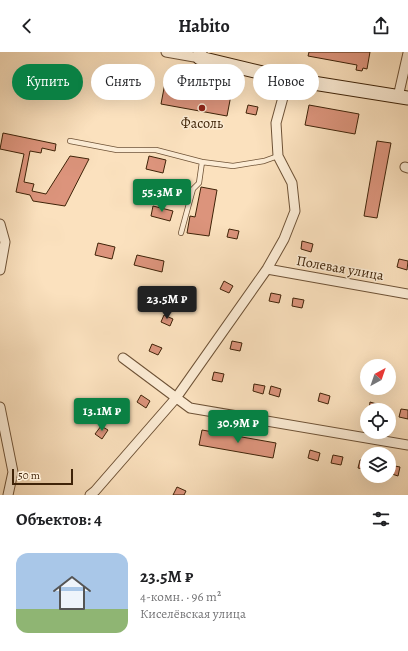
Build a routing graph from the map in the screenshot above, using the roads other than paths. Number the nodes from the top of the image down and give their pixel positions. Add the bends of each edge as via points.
1 (166, 52) edge
2 (408, 53) edge
3 (200, 55) edge
4 (253, 69) edge
5 (319, 84) edge
6 (403, 98) edge
7 (282, 100) edge
8 (70, 141) dead end
9 (278, 156) junction
10 (202, 162) junction
11 (0, 224) edge
12 (181, 233) dead end
13 (267, 269) junction
14 (0, 270) edge
15 (408, 294) edge
16 (123, 358) dead end
17 (176, 398) junction
18 (0, 407) edge
19 (408, 445) edge
20 (8, 495) edge
21 (90, 495) edge

1 - 3 street
2 - 6 street
3 - 4 main road
5 - 6 main road
7 - 9 street via 276,123
8 - 10 lane via 117,150 156,150
9 - 10 lane via 233,166
9 - 13 street via 292,183 295,211 284,239
10 - 12 lane via 199,183 193,189
11 - 14 street via 5,242
13 - 15 street, Полевая улица
13 - 17 street
16 - 17 street
17 - 19 street via 190,408
17 - 21 street
18 - 20 street via 13,472

